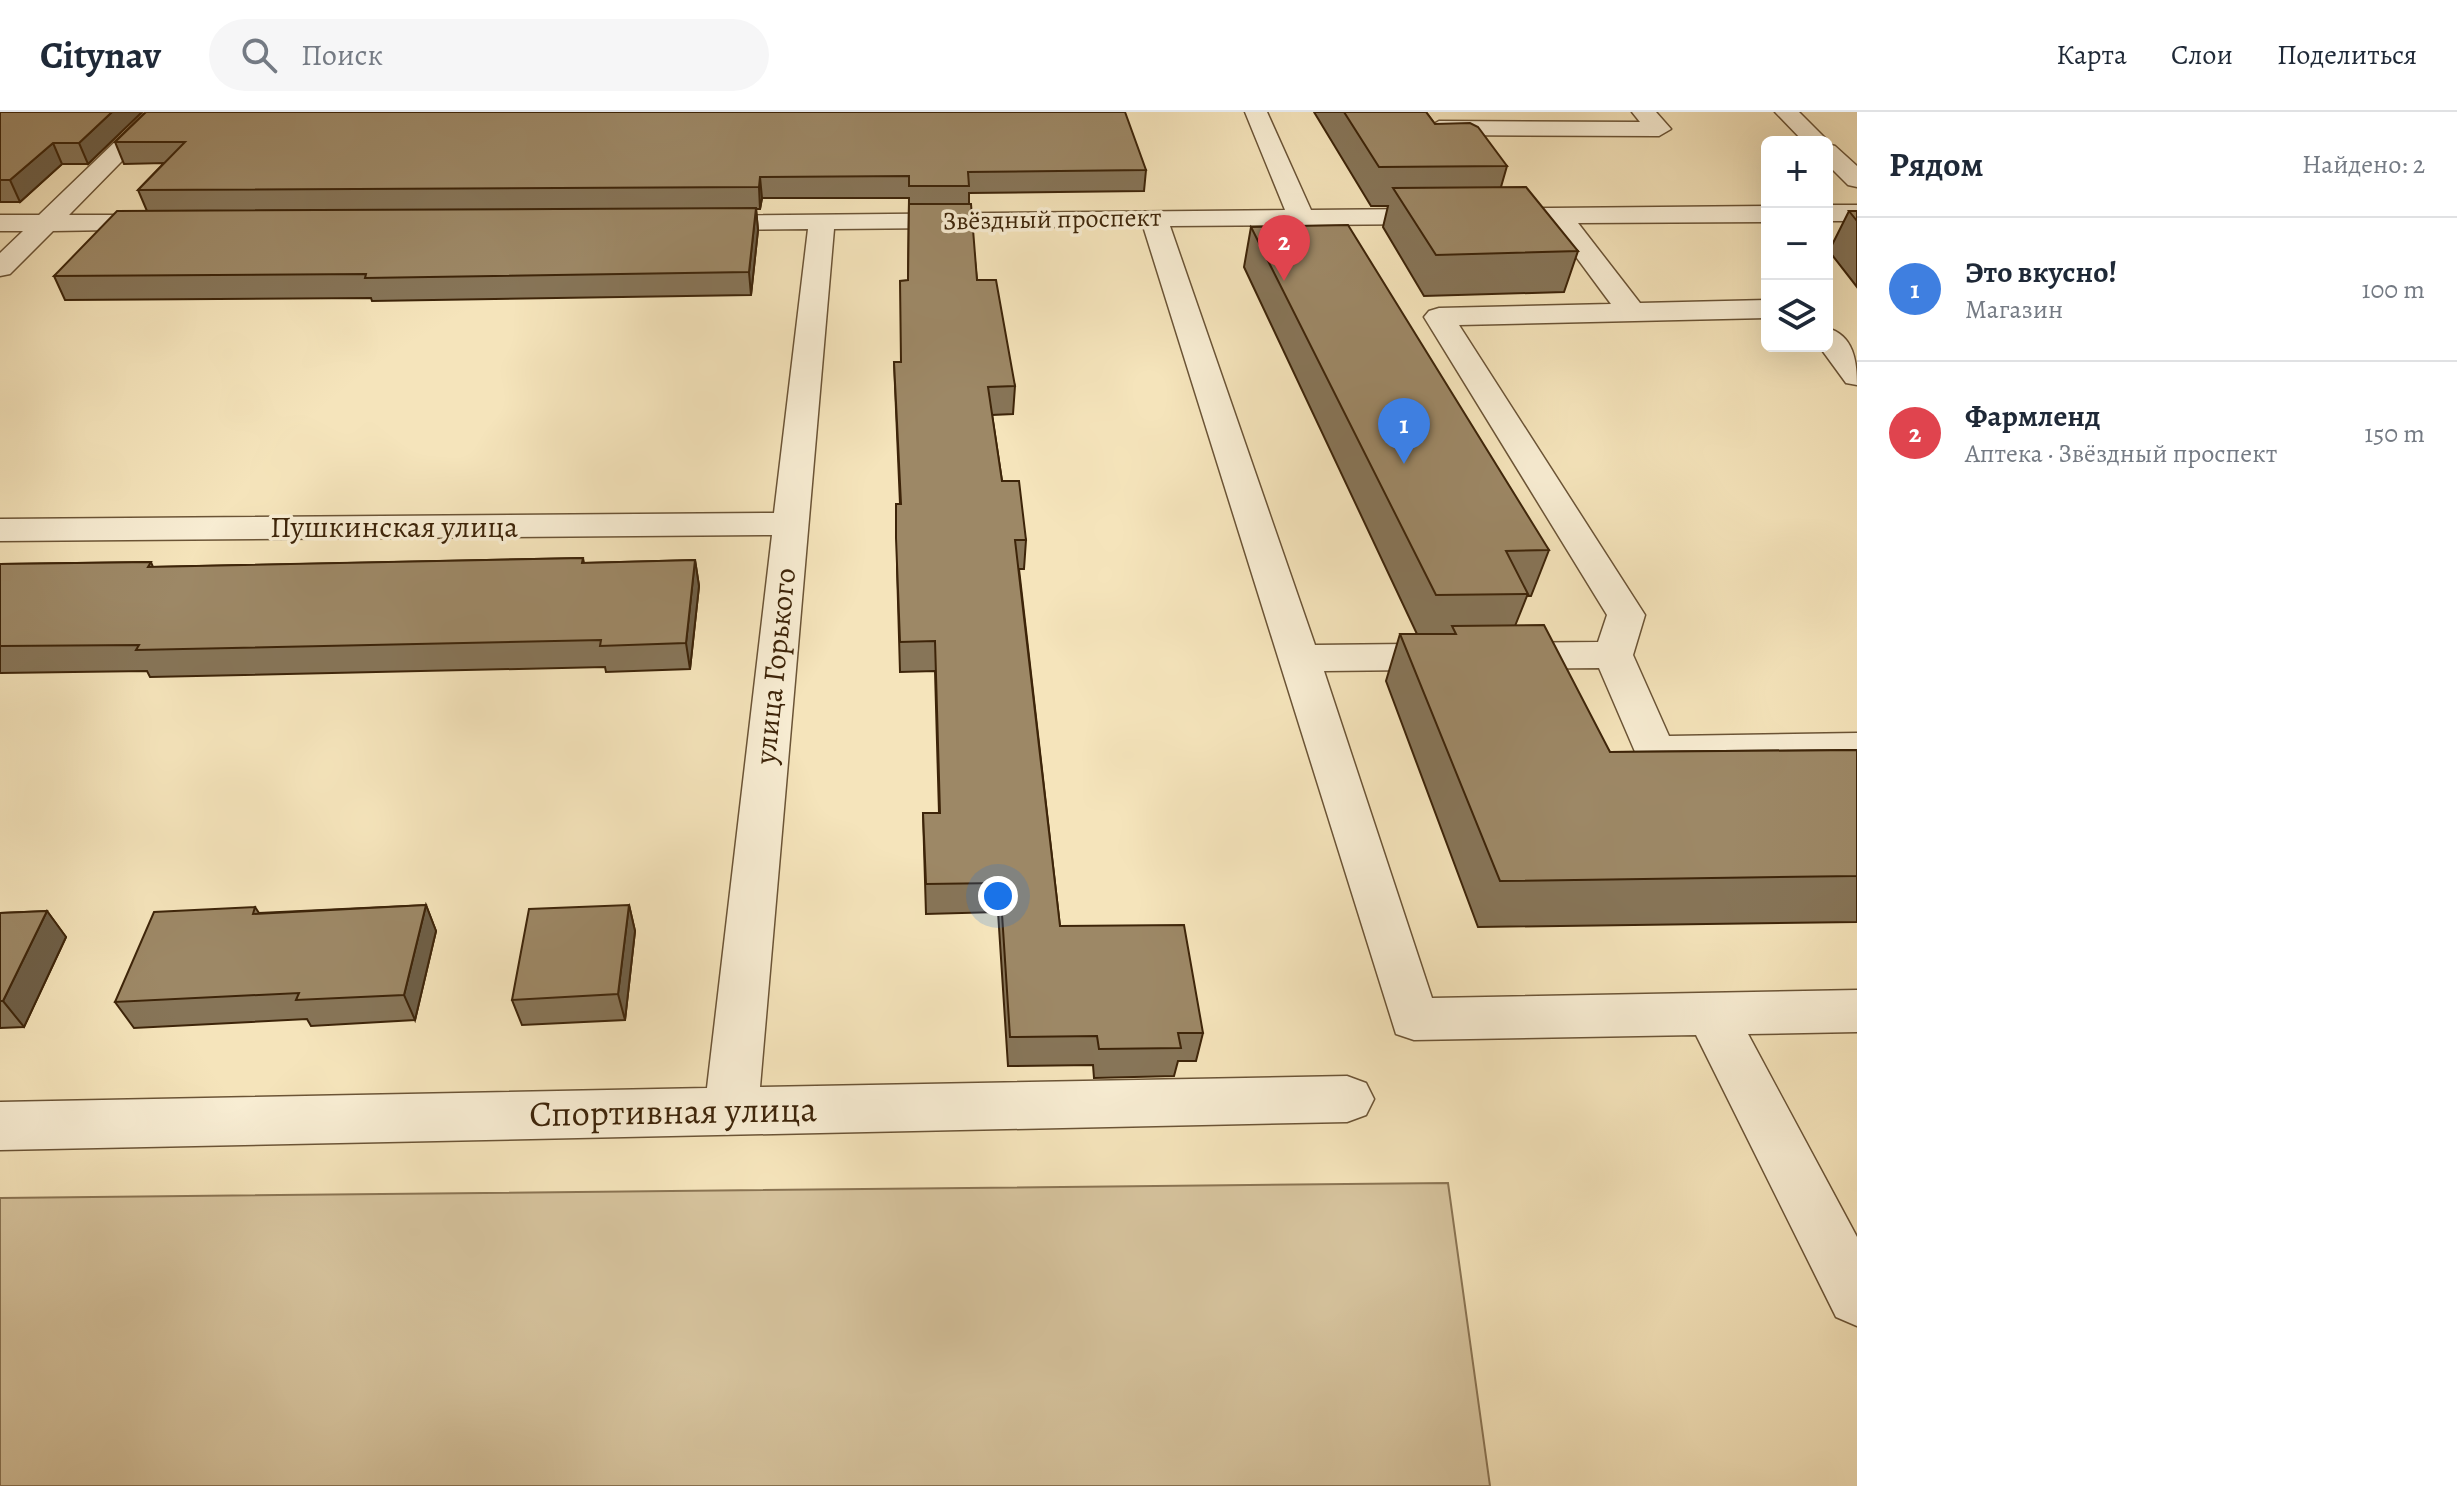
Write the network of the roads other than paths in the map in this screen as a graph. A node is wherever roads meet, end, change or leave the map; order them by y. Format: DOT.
graph roads {
  1 [pos="159,112"];
  2 [pos="1256,112"];
  3 [pos="1643,112"];
  4 [pos="1786,112"];
  5 [pos="1433,120"];
  6 [pos="1811,136"];
  7 [pos="1469,153"];
  8 [pos="1833,157"];
  9 [pos="1857,180"];
  10 [pos="1502,190"];
  11 [pos="1833,213"];
  12 [pos="1857,213"];
  13 [pos="1761,214"];
  14 [pos="1520,216"];
  15 [pos="1559,216"];
  16 [pos="1301,217"];
  17 [pos="1154,219"];
  18 [pos="822,221"];
  19 [pos="679,222"];
  20 [pos="0,223"];
  21 [pos="47,223"];
  22 [pos="189,223"];
  23 [pos="0,268"];
  24 [pos="1761,309"];
  25 [pos="1632,312"];
  26 [pos="1833,345"];
  27 [pos="1857,376"];
  28 [pos="789,524"];
  29 [pos="0,530"];
  30 [pos="1613,655"];
  31 [pos="1300,658"];
  32 [pos="1857,748"];
  33 [pos="1857,1011"];
  34 [pos="1711,1014"];
  35 [pos="1347,1099"];
  36 [pos="731,1110"];
  37 [pos="0,1126"];
  38 [pos="1857,1297"];
  1 -- 21 [label="street"];
  2 -- 16 [label="street"];
  3 -- 5 [label="street"];
  4 -- 6 [label="street"];
  5 -- 7 [label="street"];
  8 -- 9 [label="street"];
  10 -- 14 [label="street"];
  11 -- 12 [label="street"];
  13 -- 15 [label="street, Звёздный проспект"];
  14 -- 15 [label="street, Звёздный проспект"];
  14 -- 16 [label="street, Звёздный проспект"];
  15 -- 25 [label="street"];
  16 -- 17 [label="street, Звёздный проспект"];
  17 -- 18 [label="street, Звёздный проспект"];
  17 -- 31 [label="street"];
  18 -- 19 [label="street, Звёздный проспект"];
  18 -- 28 [label="street, улица Горького"];
  20 -- 21 [label="street"];
  21 -- 22 [label="street"];
  21 -- 23 [label="street"];
  24 -- 25 [label="street"];
  25 -- 30 [label="street"];
  26 -- 27 [label="street"];
  28 -- 29 [label="street, Пушкинская улица"];
  28 -- 36 [label="street, улица Горького"];
  30 -- 31 [label="street"];
  30 -- 32 [label="street"];
  31 -- 34 [label="street"];
  33 -- 34 [label="street"];
  34 -- 38 [label="street"];
  35 -- 36 [label="street, Спортивная улица"];
  36 -- 37 [label="street, Спортивная улица"];
}
